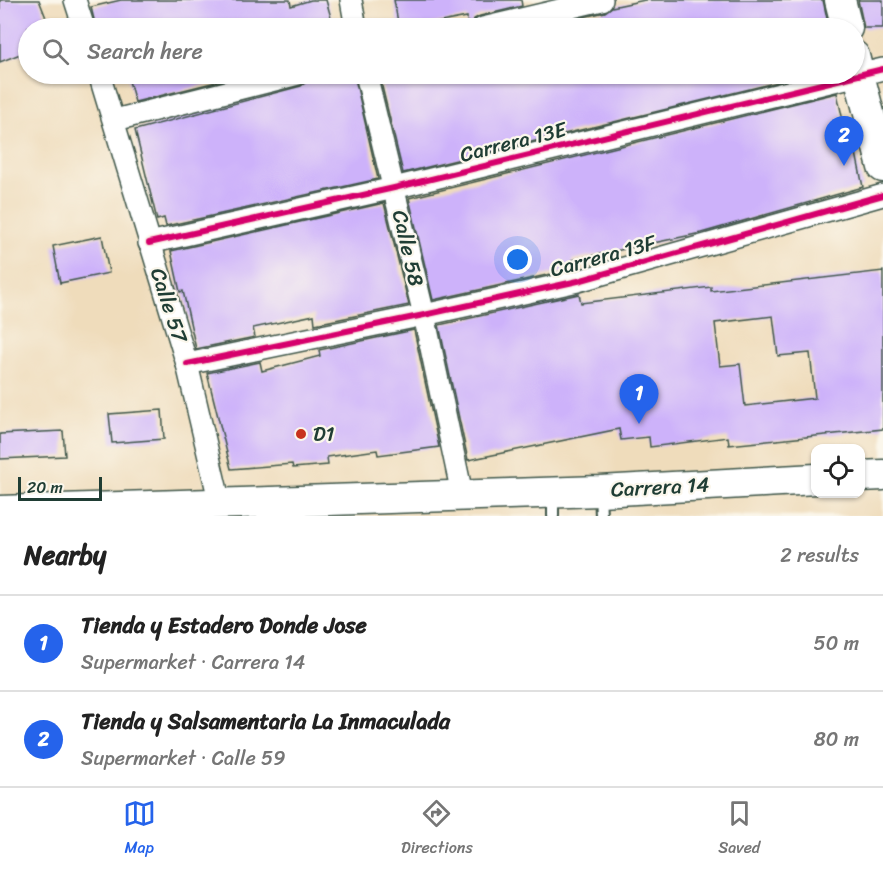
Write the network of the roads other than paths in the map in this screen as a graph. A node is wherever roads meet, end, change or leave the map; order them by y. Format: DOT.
graph roads {
  1 [pos="75,0"];
  2 [pos="351,0"];
  3 [pos="602,0"];
  4 [pos="840,0"];
  5 [pos="81,18"];
  6 [pos="354,18"];
  7 [pos="526,18"];
  8 [pos="845,18"];
  9 [pos="866,66"];
  10 [pos="102,84"];
  11 [pos="258,84"];
  12 [pos="368,84"];
  13 [pos="796,84"];
  14 [pos="115,120"];
  15 [pos="883,166"];
  16 [pos="394,188"];
  17 [pos="883,195"];
  18 [pos="149,243"];
  19 [pos="424,315"];
  20 [pos="188,364"];
  21 [pos="883,475"];
  22 [pos="865,476"];
  23 [pos="811,480"];
  24 [pos="462,494"];
  25 [pos="601,503"];
  26 [pos="553,504"];
  27 [pos="215,510"];
  28 [pos="0,511"];
  1 -- 5 [label="street"];
  2 -- 6 [label="street"];
  3 -- 7 [label="street"];
  4 -- 8 [label="main road"];
  9 -- 15 [label="main road"];
  10 -- 14 [label="street, Calle 57"];
  11 -- 14 [label="street"];
  12 -- 16 [label="street, Calle 58"];
  13 -- 16 [label="street, Carrera 13E"];
  14 -- 18 [label="street, Calle 57"];
  16 -- 18 [label="street, Carrera 13E"];
  16 -- 19 [label="street, Calle 58"];
  17 -- 19 [label="street, Carrera 13F"];
  18 -- 20 [label="street, Calle 57"];
  19 -- 20 [label="street, Carrera 13F"];
  19 -- 24 [label="street, Calle 58"];
  20 -- 27 [label="street, Calle 57"];
  21 -- 22 [label="main road"];
  23 -- 25 [label="main road, Carrera 14"];
  24 -- 26 [label="main road, Carrera 14"];
  24 -- 27 [label="main road, Carrera 14"];
  25 -- 26 [label="main road, Carrera 14"];
  27 -- 28 [label="main road, Carrera 14"];
}
